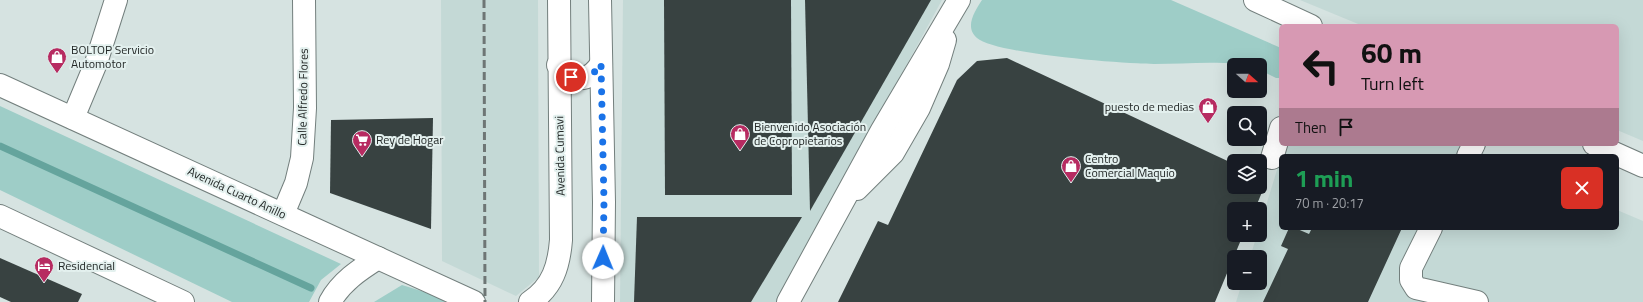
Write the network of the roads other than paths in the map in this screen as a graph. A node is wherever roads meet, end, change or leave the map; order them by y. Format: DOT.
graph roads {
  1 [pos="116,0"];
  2 [pos="304,0"];
  3 [pos="559,0"];
  4 [pos="600,0"];
  5 [pos="1255,0"];
  6 [pos="955,6"];
  7 [pos="1307,24"];
  8 [pos="601,64"];
  9 [pos="558,65"];
  10 [pos="0,85"];
  11 [pos="73,118"];
  12 [pos="1279,135"];
  13 [pos="1598,146"];
  14 [pos="1616,154"];
  15 [pos="1619,155"];
  16 [pos="1272,158"];
  17 [pos="1643,166"];
  18 [pos="283,214"];
  19 [pos="0,216"];
  20 [pos="1430,230"];
  21 [pos="378,258"];
  22 [pos="159,297"];
  23 [pos="183,302"];
  24 [pos="330,302"];
  25 [pos="474,302"];
  26 [pos="530,302"];
  27 [pos="603,302"];
  28 [pos="788,302"];
  29 [pos="1478,302"];
  1 -- 11 [label="main road"];
  2 -- 18 [label="main road, Calle Alfredo Flores"];
  3 -- 9 [label="main road, Avenida Cumavi"];
  4 -- 8 [label="main road"];
  5 -- 7 [label="main road"];
  6 -- 28 [label="main road"];
  8 -- 9 [label="main road"];
  8 -- 27 [label="main road"];
  9 -- 26 [label="main road, Avenida Cumavi"];
  10 -- 11 [label="main road, Avenida Cuarto Anillo"];
  11 -- 18 [label="main road, Avenida Cuarto Anillo"];
  12 -- 16 [label="main road"];
  13 -- 14 [label="main road"];
  15 -- 17 [label="main road"];
  18 -- 21 [label="main road, Avenida Cuarto Anillo"];
  19 -- 22 [label="main road"];
  20 -- 29 [label="main road"];
  21 -- 24 [label="main road"];
  21 -- 25 [label="main road, Avenida Cuarto Anillo"];
  22 -- 23 [label="main road"];
}
